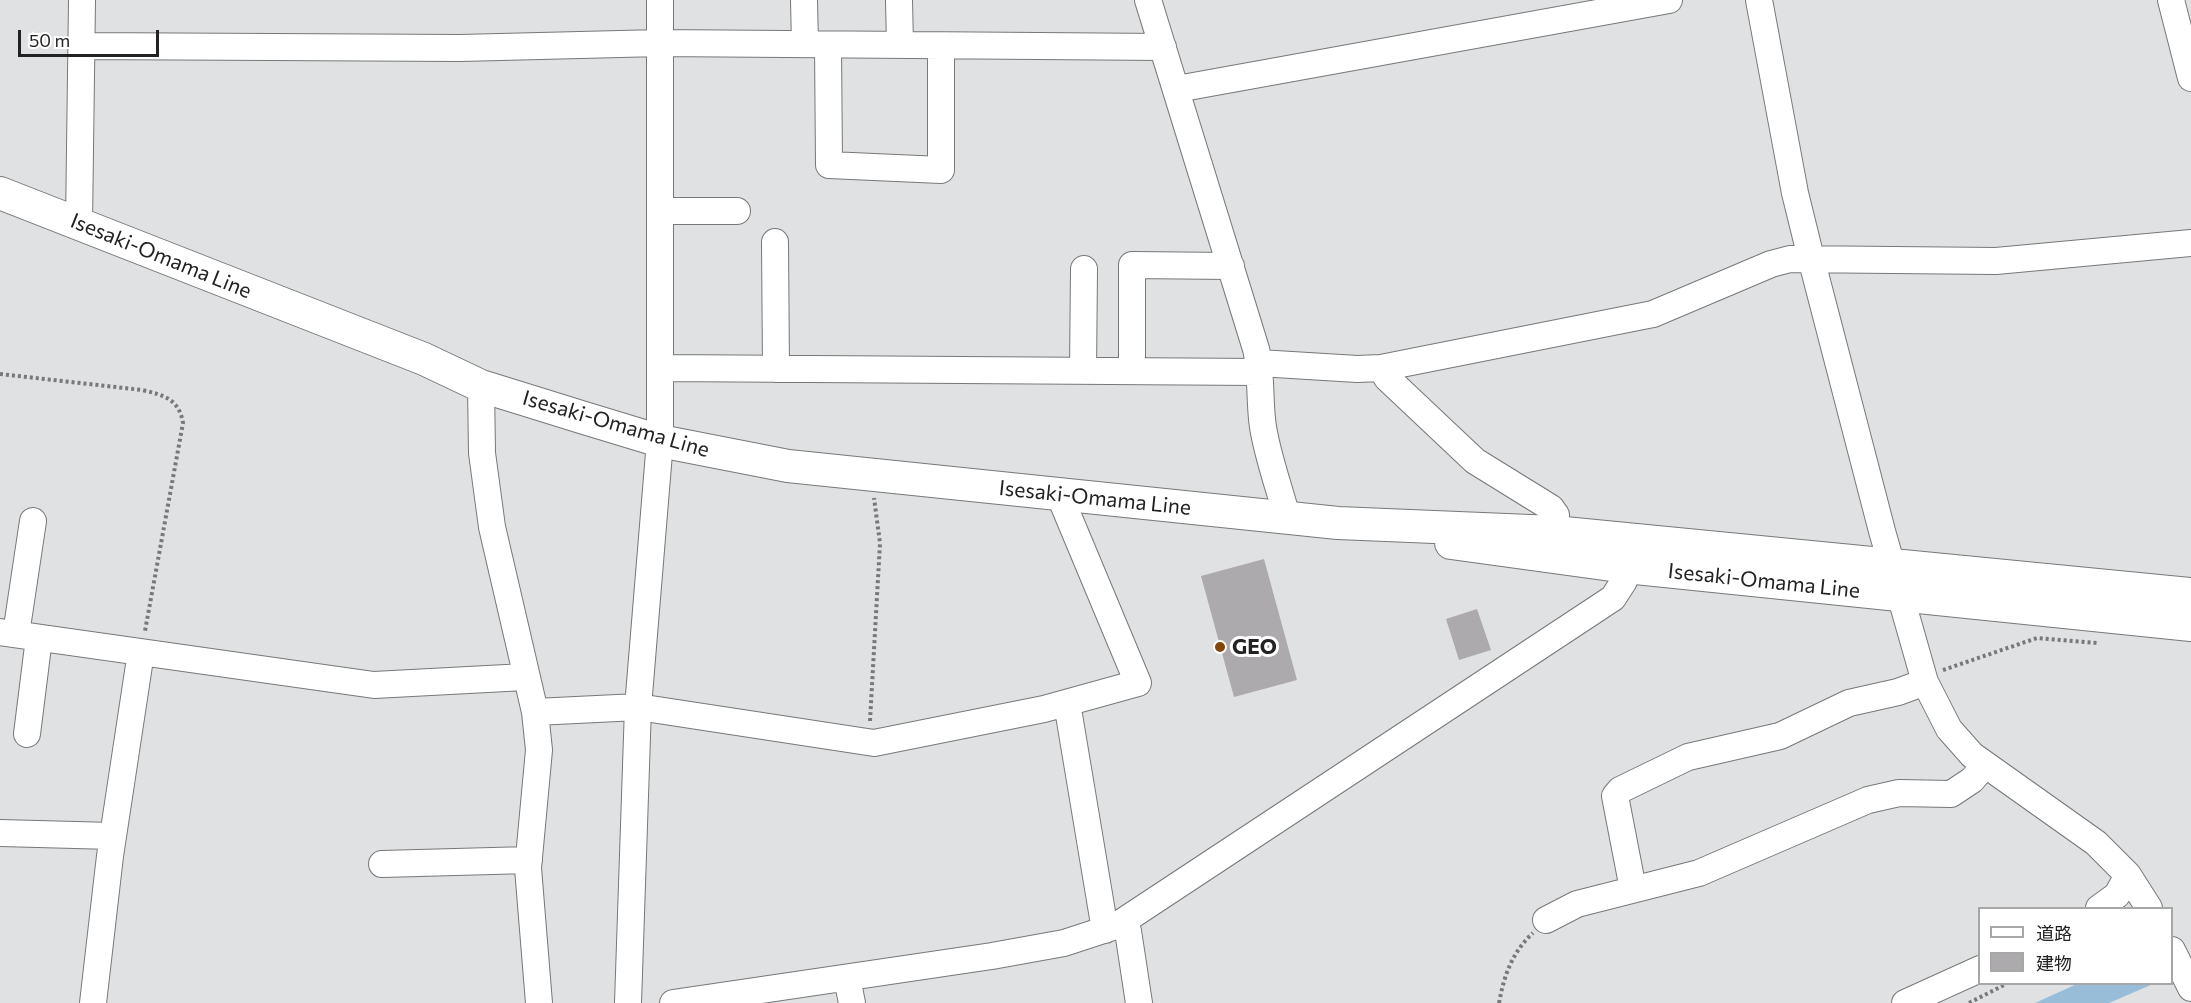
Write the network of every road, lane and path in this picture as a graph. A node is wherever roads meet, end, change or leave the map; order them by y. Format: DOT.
graph roads {
  1 [pos="82,0"];
  2 [pos="660,0"];
  3 [pos="804,0"];
  4 [pos="899,0"];
  5 [pos="1148,0"];
  6 [pos="1669,0"];
  7 [pos="1759,0"];
  8 [pos="2171,0"];
  9 [pos="660,43"];
  10 [pos="816,44"];
  11 [pos="900,45"];
  12 [pos="82,46"];
  13 [pos="941,46"];
  14 [pos="1163,47"];
  15 [pos="2191,78"];
  16 [pos="1177,89"];
  17 [pos="0,193"];
  18 [pos="661,211"];
  19 [pos="737,211"];
  20 [pos="79,224"];
  21 [pos="775,243"];
  22 [pos="2191,243"];
  23 [pos="1811,258"];
  24 [pos="1231,266"];
  25 [pos="1084,269"];
  26 [pos="662,368"];
  27 [pos="1259,368"];
  28 [pos="1381,368"];
  29 [pos="776,369"];
  30 [pos="1083,371"];
  31 [pos="1132,371"];
  32 [pos="0,374"];
  33 [pos="481,386"];
  34 [pos="660,441"];
  35 [pos="872,475"];
  36 [pos="1059,494"];
  37 [pos="1287,517"];
  38 [pos="33,521"];
  39 [pos="1338,523"];
  40 [pos="1554,532"];
  41 [pos="1891,563"];
  42 [pos="1626,567"];
  43 [pos="2191,594"];
  44 [pos="1900,596"];
  45 [pos="2191,625"];
  46 [pos="18,635"];
  47 [pos="2100,643"];
  48 [pos="141,652"];
  49 [pos="525,677"];
  50 [pos="1925,682"];
  51 [pos="1067,703"];
  52 [pos="638,707"];
  53 [pos="535,712"];
  54 [pos="27,734"];
  55 [pos="869,742"];
  56 [pos="1984,766"];
  57 [pos="0,833"];
  58 [pos="113,836"];
  59 [pos="529,860"];
  60 [pos="382,864"];
  61 [pos="2128,875"];
  62 [pos="1633,890"];
  63 [pos="2101,907"];
  64 [pos="2148,907"];
  65 [pos="1546,920"];
  66 [pos="1114,926"];
  67 [pos="2173,952"];
  68 [pos="1978,970"];
  69 [pos="847,978"];
  70 [pos="2004,985"];
  71 [pos="2191,987"];
  72 [pos="93,1003"];
  73 [pos="539,1003"];
  74 [pos="628,1003"];
  75 [pos="673,1003"];
  76 [pos="852,1003"];
  77 [pos="1139,1003"];
  78 [pos="1499,1003"];
  79 [pos="1905,1003"];
  80 [pos="1969,1003"];
  1 -- 12 [label="street"];
  2 -- 9 [label="street"];
  3 -- 10 [label="street"];
  4 -- 11 [label="street"];
  5 -- 14 [label="street"];
  6 -- 16 [label="street"];
  7 -- 23 [label="street"];
  8 -- 15 [label="street"];
  9 -- 10 [label="street"];
  9 -- 12 [label="street"];
  9 -- 18 [label="street"];
  10 -- 11 [label="street"];
  10 -- 13 [label="street"];
  11 -- 13 [label="street"];
  12 -- 20 [label="street"];
  13 -- 14 [label="street"];
  14 -- 16 [label="street"];
  16 -- 24 [label="street"];
  17 -- 20 [label="main road, Isesaki-Omama Line"];
  18 -- 19 [label="street"];
  18 -- 26 [label="street"];
  20 -- 33 [label="main road, Isesaki-Omama Line"];
  21 -- 29 [label="street"];
  22 -- 23 [label="street"];
  23 -- 28 [label="street"];
  23 -- 41 [label="street"];
  24 -- 27 [label="street"];
  24 -- 31 [label="street"];
  25 -- 30 [label="street"];
  26 -- 29 [label="street"];
  26 -- 34 [label="street"];
  27 -- 28 [label="street"];
  27 -- 31 [label="street"];
  27 -- 37 [label="street"];
  28 -- 40 [label="street"];
  29 -- 30 [label="street"];
  30 -- 31 [label="street"];
  32 -- 48 [label="path"];
  33 -- 34 [label="main road, Isesaki-Omama Line"];
  33 -- 49 [label="street"];
  34 -- 35 [label="main road, Isesaki-Omama Line"];
  34 -- 52 [label="street"];
  35 -- 36 [label="main road, Isesaki-Omama Line"];
  35 -- 55 [label="path"];
  36 -- 37 [label="main road, Isesaki-Omama Line"];
  36 -- 51 [label="street"];
  37 -- 39 [label="main road, Isesaki-Omama Line"];
  38 -- 46 [label="street"];
  39 -- 40 [label="main road, Isesaki-Omama Line"];
  39 -- 42 [label="main road, Isesaki-Omama Line"];
  40 -- 41 [label="main road, Isesaki-Omama Line"];
  41 -- 43 [label="main road, Isesaki-Omama Line"];
  41 -- 44 [label="street"];
  42 -- 44 [label="main road, Isesaki-Omama Line"];
  42 -- 66 [label="street"];
  44 -- 45 [label="main road, Isesaki-Omama Line"];
  44 -- 50 [label="street"];
  46 -- 48 [label="street"];
  46 -- 54 [label="street"];
  47 -- 50 [label="path"];
  48 -- 49 [label="street"];
  48 -- 58 [label="street"];
  49 -- 53 [label="street"];
  50 -- 56 [label="street"];
  50 -- 62 [label="street"];
  51 -- 55 [label="street"];
  51 -- 66 [label="street"];
  52 -- 53 [label="street"];
  52 -- 55 [label="street"];
  52 -- 74 [label="street"];
  53 -- 59 [label="street"];
  56 -- 61 [label="street"];
  56 -- 62 [label="street"];
  57 -- 58 [label="street"];
  58 -- 72 [label="street"];
  59 -- 60 [label="street"];
  59 -- 73 [label="street"];
  61 -- 63 [label="street"];
  61 -- 64 [label="street"];
  62 -- 65 [label="street"];
  65 -- 78 [label="path"];
  66 -- 69 [label="street"];
  66 -- 77 [label="street"];
  67 -- 71 [label="street"];
  68 -- 79 [label="street"];
  69 -- 75 [label="street"];
  69 -- 76 [label="street"];
  70 -- 80 [label="path"];
}
